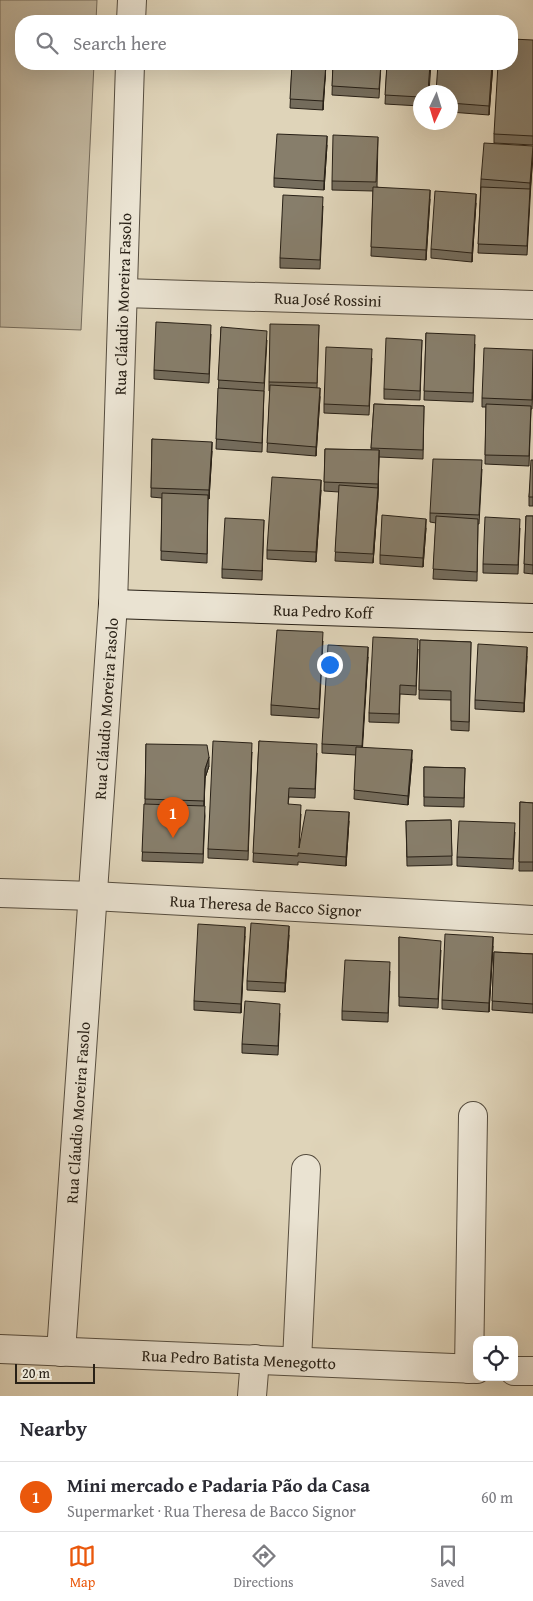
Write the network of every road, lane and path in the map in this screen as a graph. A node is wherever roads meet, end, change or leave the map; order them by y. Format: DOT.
graph roads {
  1 [pos="132,0"];
  2 [pos="131,15"];
  3 [pos="130,70"];
  4 [pos="123,293"];
  5 [pos="533,305"];
  6 [pos="113,604"];
  7 [pos="533,618"];
  8 [pos="0,893"];
  9 [pos="93,896"];
  10 [pos="533,920"];
  11 [pos="473,1116"];
  12 [pos="306,1169"];
  13 [pos="473,1336"];
  14 [pos="0,1349"];
  15 [pos="61,1352"];
  16 [pos="255,1360"];
  17 [pos="297,1362"];
  18 [pos="473,1369"];
  19 [pos="518,1370"];
  20 [pos="533,1371"];
  21 [pos="252,1396"];
  1 -- 2 [label="street"];
  3 -- 4 [label="street, Rua Cláudio Moreira Fasolo"];
  4 -- 5 [label="street, Rua José Rossini"];
  4 -- 6 [label="street, Rua Cláudio Moreira Fasolo"];
  6 -- 7 [label="street, Rua Pedro Koff"];
  6 -- 9 [label="street, Rua Cláudio Moreira Fasolo"];
  8 -- 9 [label="street, Rua Theresa de Bacco Signor"];
  9 -- 10 [label="street, Rua Theresa de Bacco Signor"];
  9 -- 15 [label="street, Rua Cláudio Moreira Fasolo"];
  11 -- 13 [label="street"];
  12 -- 17 [label="street"];
  14 -- 15 [label="street, Rua Pedro Batista Menegotto"];
  15 -- 16 [label="street, Rua Pedro Batista Menegotto"];
  16 -- 17 [label="street, Rua Pedro Batista Menegotto"];
  16 -- 21 [label="street"];
  17 -- 18 [label="street, Rua Pedro Batista Menegotto"];
  19 -- 20 [label="street"];
}
